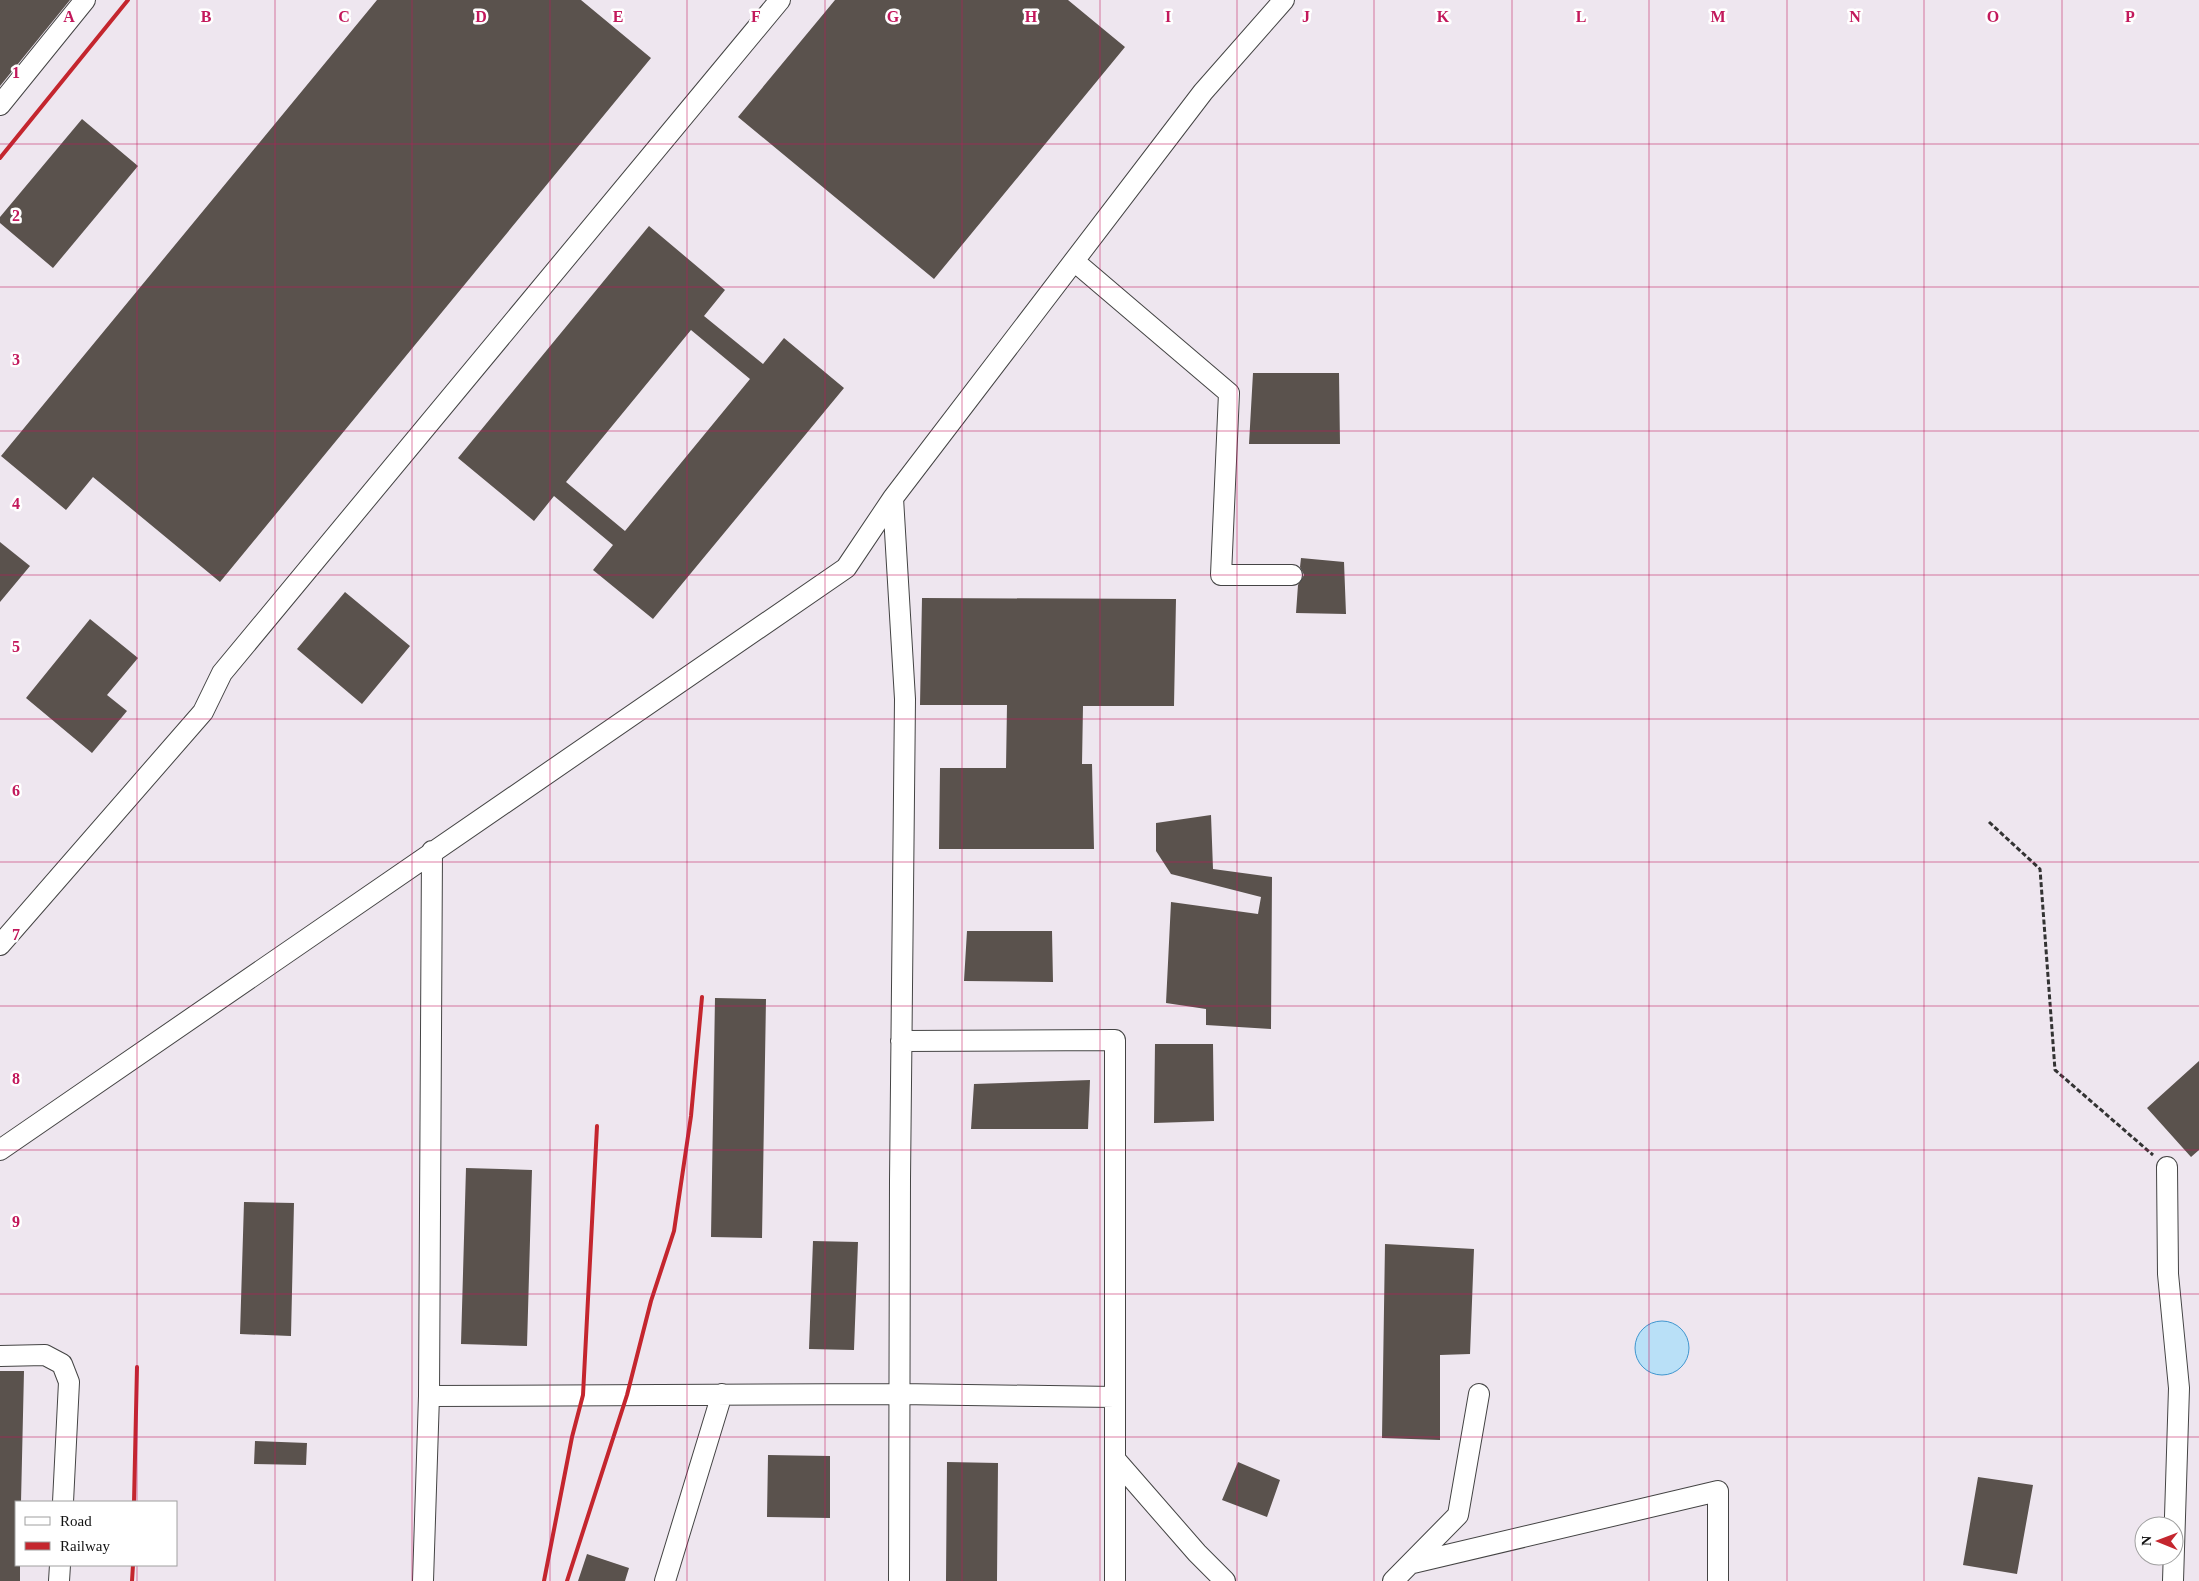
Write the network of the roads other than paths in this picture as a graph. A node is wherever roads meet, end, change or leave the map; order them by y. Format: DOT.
graph roads {
  1 [pos="85,0"];
  2 [pos="780,0"];
  3 [pos="1284,0"];
  4 [pos="0,105"];
  5 [pos="1074,261"];
  6 [pos="893,498"];
  7 [pos="1292,575"];
  8 [pos="432,851"];
  9 [pos="0,945"];
  10 [pos="901,1041"];
  11 [pos="0,1150"];
  12 [pos="2167,1167"];
  13 [pos="0,1356"];
  14 [pos="722,1394"];
  15 [pos="899,1394"];
  16 [pos="1479,1394"];
  17 [pos="429,1396"];
  18 [pos="1115,1397"];
  19 [pos="1115,1459"];
  20 [pos="63,1501"];
  21 [pos="1413,1563"];
  22 [pos="60,1566"];
  23 [pos="59,1581"];
  24 [pos="423,1581"];
  25 [pos="665,1581"];
  26 [pos="898,1581"];
  27 [pos="1115,1581"];
  28 [pos="1225,1581"];
  29 [pos="1393,1581"];
  30 [pos="1718,1581"];
  31 [pos="2173,1581"];
  1 -- 4 [label="street"];
  2 -- 9 [label="street"];
  3 -- 5 [label="street"];
  5 -- 6 [label="street"];
  5 -- 7 [label="street"];
  6 -- 8 [label="street"];
  6 -- 10 [label="street"];
  8 -- 11 [label="street"];
  8 -- 17 [label="street"];
  10 -- 15 [label="street"];
  10 -- 18 [label="street"];
  12 -- 31 [label="street"];
  13 -- 20 [label="street"];
  14 -- 15 [label="street"];
  14 -- 17 [label="street"];
  14 -- 25 [label="street"];
  15 -- 18 [label="street"];
  15 -- 26 [label="street"];
  16 -- 21 [label="street"];
  17 -- 24 [label="street"];
  18 -- 19 [label="street"];
  19 -- 27 [label="street"];
  19 -- 28 [label="street"];
  21 -- 29 [label="street"];
  21 -- 30 [label="street"];
  22 -- 23 [label="street"];
}
